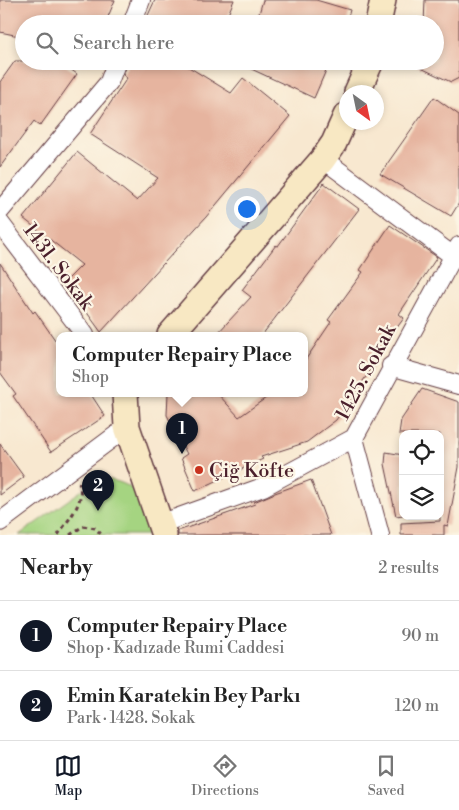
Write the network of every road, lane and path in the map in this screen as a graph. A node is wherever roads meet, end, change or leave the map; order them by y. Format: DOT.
graph roads {
  1 [pos="141,0"];
  2 [pos="383,0"];
  3 [pos="135,15"];
  4 [pos="380,15"];
  5 [pos="114,70"];
  6 [pos="367,70"];
  7 [pos="360,85"];
  8 [pos="340,130"];
  9 [pos="323,159"];
  10 [pos="0,211"];
  11 [pos="0,223"];
  12 [pos="456,251"];
  13 [pos="83,332"];
  14 [pos="173,332"];
  15 [pos="391,366"];
  16 [pos="459,385"];
  17 [pos="125,397"];
  18 [pos="127,427"];
  19 [pos="354,438"];
  20 [pos="74,466"];
  21 [pos="0,522"];
  22 [pos="162,529"];
  23 [pos="58,535"];
  24 [pos="70,535"];
  25 [pos="102,535"];
  26 [pos="380,535"];
  1 -- 3 [label="street"];
  2 -- 4 [label="street"];
  5 -- 10 [label="street"];
  6 -- 7 [label="street"];
  8 -- 9 [label="street"];
  9 -- 12 [label="street"];
  9 -- 14 [label="street"];
  11 -- 13 [label="street, 1431. Sokak"];
  12 -- 15 [label="street, 1425. Sokak"];
  15 -- 16 [label="street"];
  15 -- 19 [label="street, 1425. Sokak"];
  17 -- 18 [label="street"];
  18 -- 20 [label="street"];
  18 -- 22 [label="street"];
  19 -- 22 [label="street, 1425. Sokak"];
  19 -- 26 [label="street"];
  20 -- 21 [label="street"];
  20 -- 23 [label="path"];
  24 -- 25 [label="path"];
}
